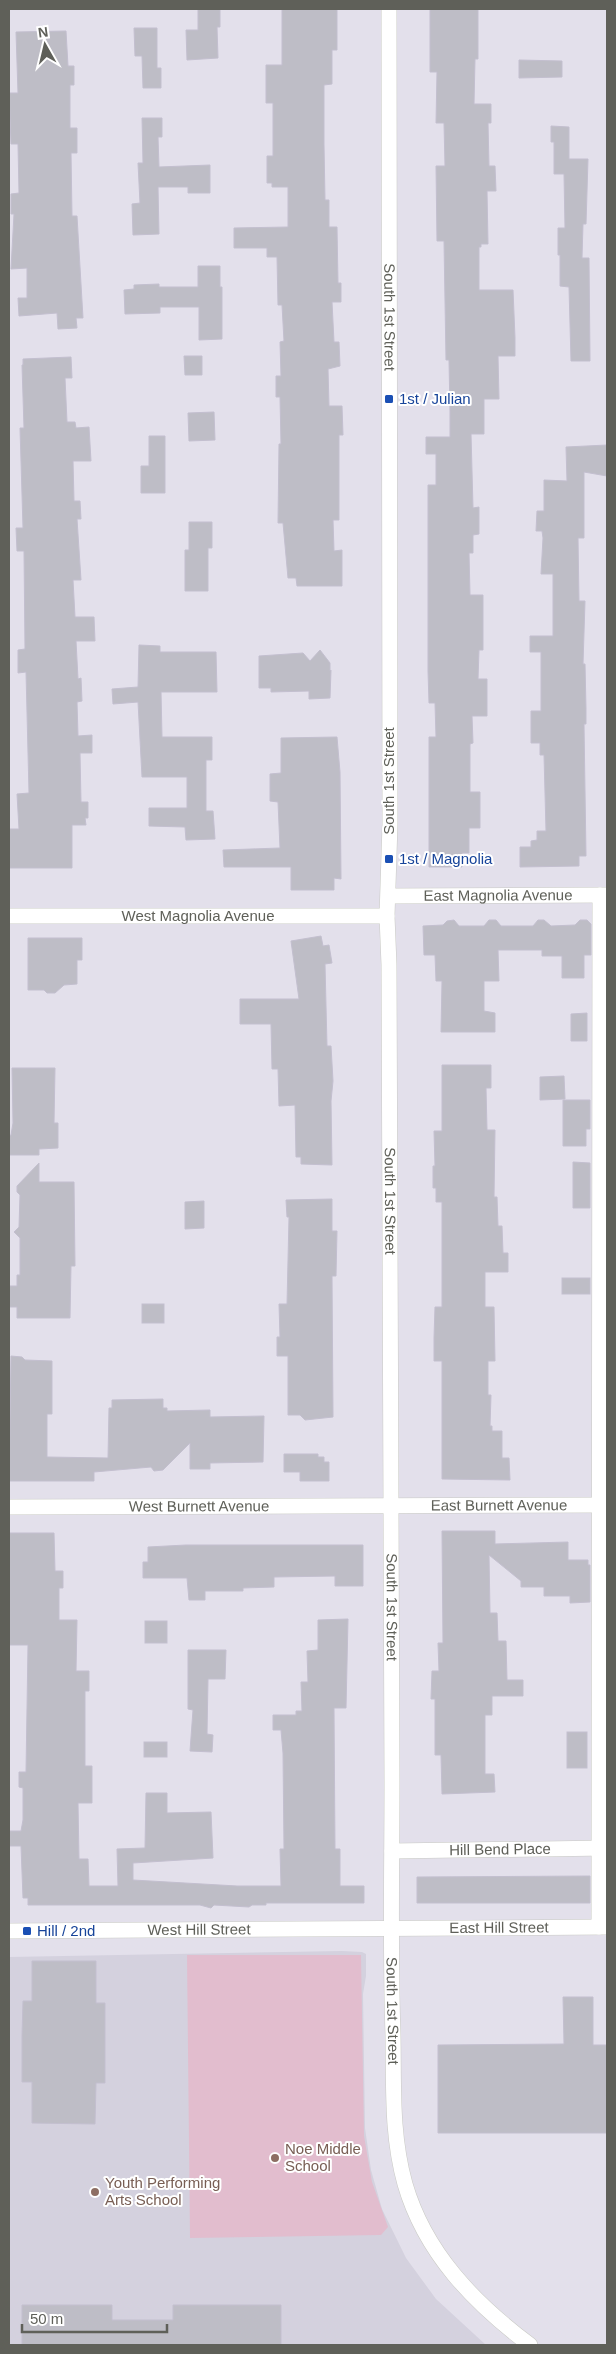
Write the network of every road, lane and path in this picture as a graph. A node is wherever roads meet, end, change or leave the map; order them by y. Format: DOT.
graph roads {
  1 [pos="389,9"];
  2 [pos="603,895"];
  3 [pos="389,896"];
  4 [pos="9,916"];
  5 [pos="387,916"];
  6 [pos="390,1505"];
  7 [pos="603,1505"];
  8 [pos="9,1508"];
  9 [pos="604,1848"];
  10 [pos="392,1851"];
  11 [pos="603,1927"];
  12 [pos="390,1928"];
  13 [pos="9,1931"];
  14 [pos="530,2345"];
  1 -- 3 [label="street, South 1st Street"];
  2 -- 3 [label="street, East Magnolia Avenue"];
  2 -- 7 [label="street"];
  3 -- 5 [label="street, South 1st Street"];
  4 -- 5 [label="street, West Magnolia Avenue"];
  5 -- 6 [label="street, South 1st Street"];
  6 -- 7 [label="street, East Burnett Avenue"];
  6 -- 8 [label="street, West Burnett Avenue"];
  6 -- 10 [label="street, South 1st Street"];
  7 -- 9 [label="street"];
  9 -- 10 [label="street, Hill Bend Place"];
  9 -- 11 [label="street"];
  10 -- 12 [label="street, South 1st Street"];
  11 -- 12 [label="street, East Hill Street"];
  12 -- 13 [label="street, West Hill Street"];
  12 -- 14 [label="street, South 1st Street"];
}
